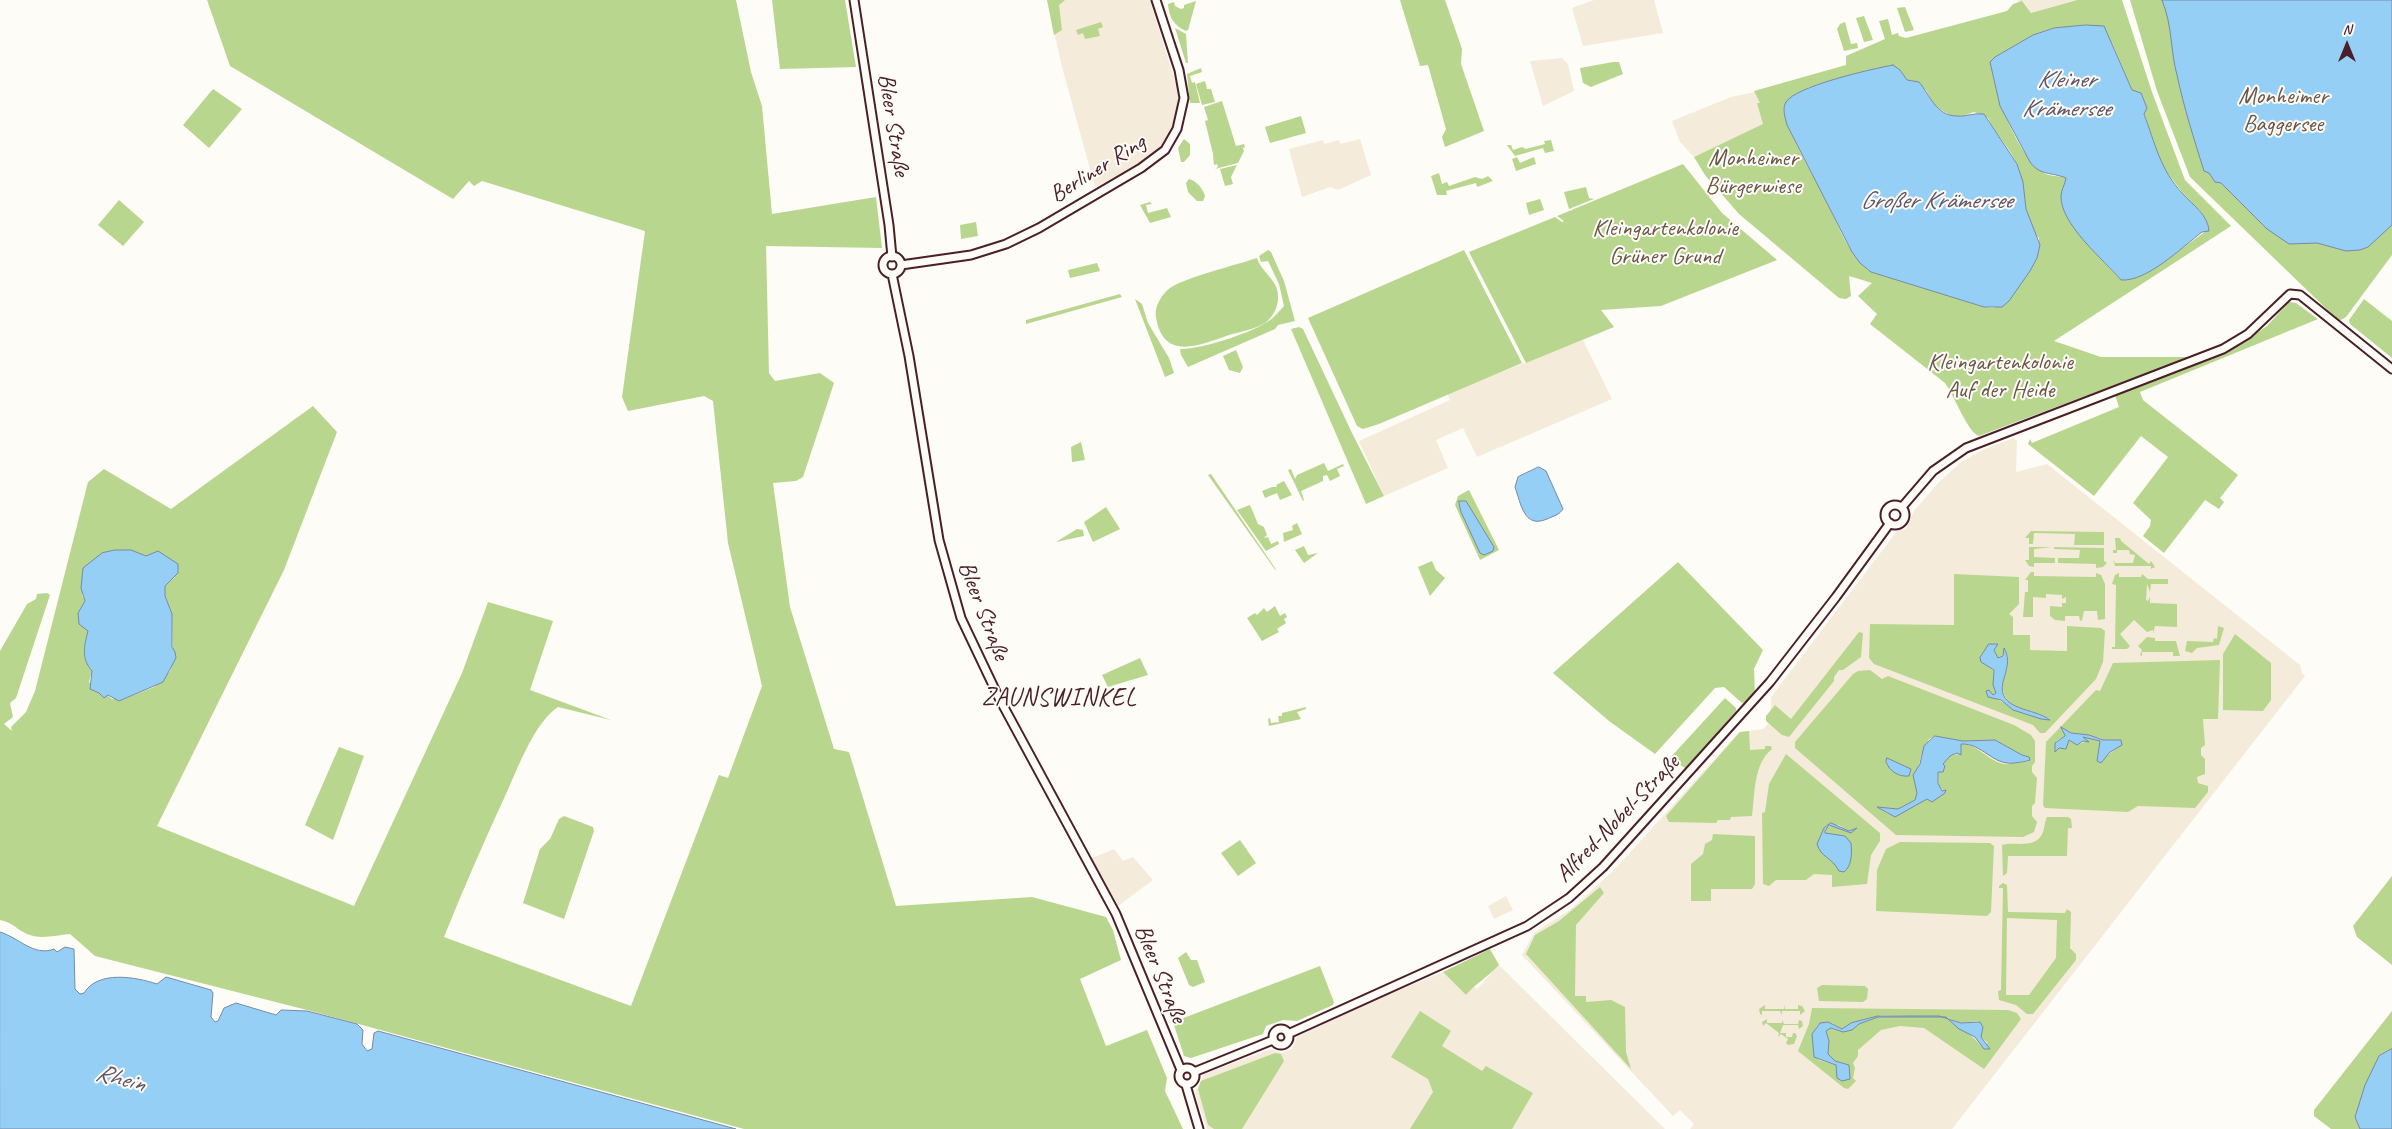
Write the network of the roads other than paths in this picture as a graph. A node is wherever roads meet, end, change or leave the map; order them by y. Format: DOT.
graph roads {
  1 [pos="854,0"];
  2 [pos="1156,0"];
  3 [pos="892,257"];
  4 [pos="901,265"];
  5 [pos="892,274"];
  6 [pos="2392,369"];
  7 [pos="1902,507"];
  8 [pos="1890,523"];
  9 [pos="1288,1034"];
  10 [pos="1273,1040"];
  11 [pos="1181,1070"];
  12 [pos="1194,1072"];
  13 [pos="1186,1085"];
  14 [pos="1199,1129"];
  1 -- 3 [label="street, Bleer Straße"];
  2 -- 4 [label="street, Berliner Ring"];
  3 -- 4 [label="street"];
  3 -- 5 [label="street"];
  4 -- 5 [label="street"];
  5 -- 11 [label="street, Bleer Straße"];
  6 -- 7 [label="street, Alfred-Nobel-Straße"];
  7 -- 8 [label="street, Alfred-Nobel-Straße"];
  7 -- 8 [label="street, Alfred-Nobel-Straße"];
  8 -- 9 [label="street, Alfred-Nobel-Straße"];
  9 -- 10 [label="street"];
  9 -- 10 [label="street"];
  10 -- 12 [label="street"];
  11 -- 12 [label="street"];
  11 -- 13 [label="street"];
  12 -- 13 [label="street"];
  13 -- 14 [label="street"];
}
